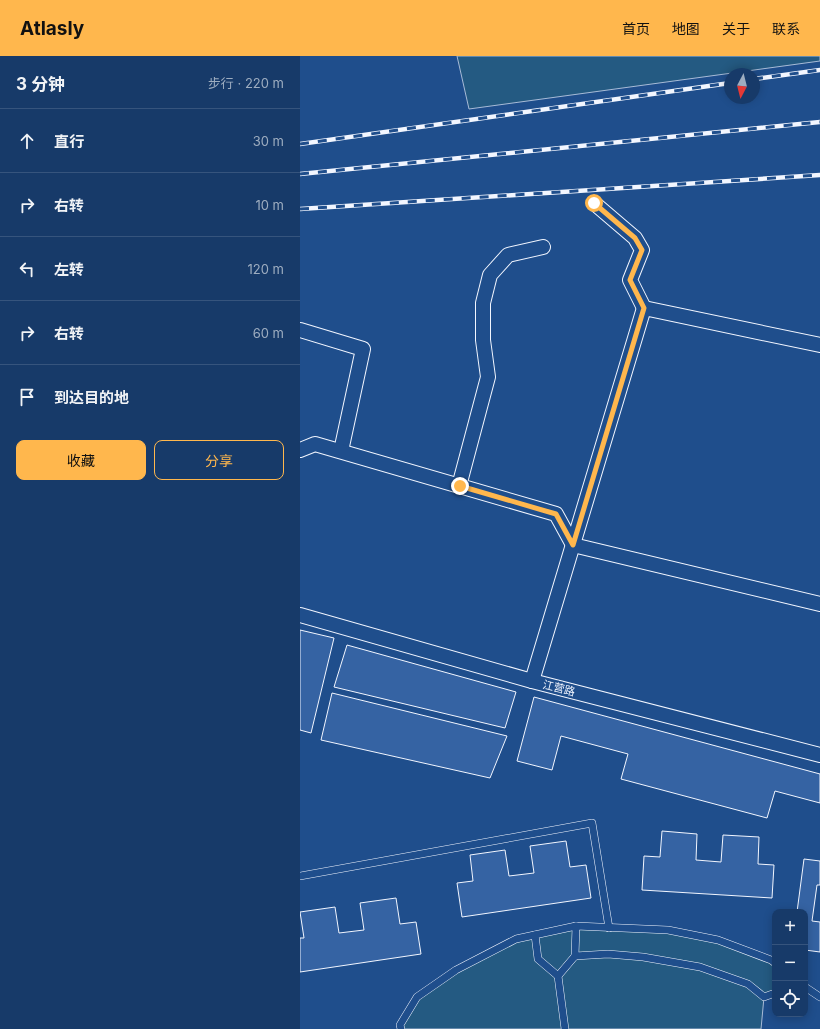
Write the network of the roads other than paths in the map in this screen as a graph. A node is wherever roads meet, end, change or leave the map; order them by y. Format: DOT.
graph roads {
  1 [pos="594,203"];
  2 [pos="543,247"];
  3 [pos="644,308"];
  4 [pos="300,330"];
  5 [pos="820,346"];
  6 [pos="300,450"];
  7 [pos="341,451"];
  8 [pos="460,486"];
  9 [pos="573,545"];
  10 [pos="820,604"];
  11 [pos="300,615"];
  12 [pos="532,681"];
  13 [pos="820,755"];
  14 [pos="300,876"];
  15 [pos="576,926"];
  16 [pos="609,928"];
  17 [pos="535,935"];
  18 [pos="575,956"];
  19 [pos="772,961"];
  20 [pos="558,976"];
  21 [pos="808,989"];
  22 [pos="772,994"];
  23 [pos="820,997"];
  24 [pos="401,1029"];
  25 [pos="565,1029"];
  1 -- 3 [label="street"];
  2 -- 8 [label="street"];
  3 -- 5 [label="street"];
  3 -- 9 [label="street"];
  4 -- 7 [label="street"];
  6 -- 7 [label="street"];
  7 -- 8 [label="street"];
  8 -- 9 [label="street"];
  9 -- 10 [label="street"];
  9 -- 12 [label="street"];
  11 -- 12 [label="street, 江营路"];
  12 -- 13 [label="street, 江营路"];
  14 -- 16 [label="lane"];
  15 -- 16 [label="lane"];
  15 -- 17 [label="lane"];
  15 -- 18 [label="lane"];
  16 -- 19 [label="lane"];
  17 -- 20 [label="lane"];
  17 -- 24 [label="lane"];
  18 -- 20 [label="lane"];
  18 -- 22 [label="lane"];
  20 -- 25 [label="lane"];
  21 -- 23 [label="lane"];
}
